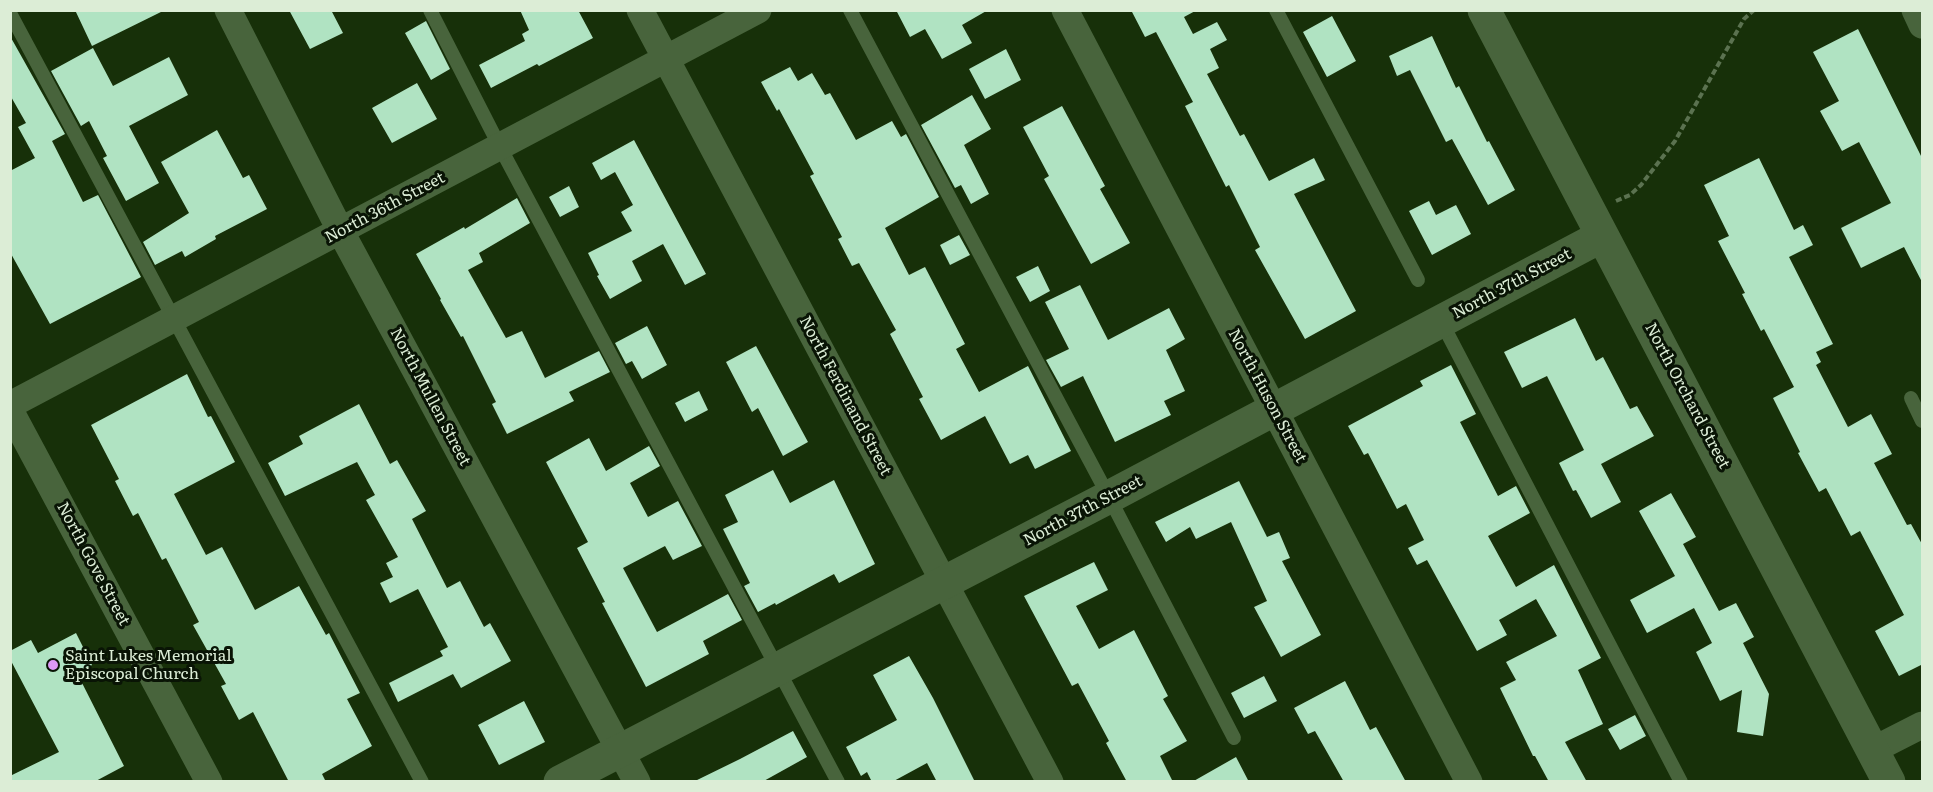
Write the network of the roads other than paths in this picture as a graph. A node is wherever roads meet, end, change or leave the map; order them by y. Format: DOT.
graph roads {
  1 [pos="228,10"];
  2 [pos="430,10"];
  3 [pos="640,10"];
  4 [pos="758,10"];
  5 [pos="850,10"];
  6 [pos="1065,10"];
  7 [pos="1276,10"];
  8 [pos="1484,10"];
  9 [pos="1915,10"];
  10 [pos="10,13"];
  11 [pos="1923,25"];
  12 [pos="666,60"];
  13 [pos="500,147"];
  14 [pos="1596,225"];
  15 [pos="341,232"];
  16 [pos="1418,280"];
  17 [pos="174,319"];
  18 [pos="1441,321"];
  19 [pos="1911,398"];
  20 [pos="10,405"];
  21 [pos="10,410"];
  22 [pos="1274,410"];
  23 [pos="1923,421"];
  24 [pos="1109,497"];
  25 [pos="944,583"];
  26 [pos="778,670"];
  27 [pos="1923,725"];
  28 [pos="1234,738"];
  29 [pos="620,750"];
  30 [pos="1873,750"];
  31 [pos="210,782"];
  32 [pos="422,782"];
  33 [pos="560,782"];
  34 [pos="637,782"];
  35 [pos="838,782"];
  36 [pos="1050,782"];
  37 [pos="1469,782"];
  38 [pos="1681,782"];
  39 [pos="1889,782"];
  1 -- 15 [label="street, North Mullen Street"];
  2 -- 13 [label="lane"];
  3 -- 12 [label="street, North Ferdinand Street"];
  4 -- 12 [label="street, North 36th Street"];
  5 -- 24 [label="lane"];
  6 -- 22 [label="street, North Huson Street"];
  7 -- 16 [label="lane"];
  8 -- 14 [label="street, North Orchard Street"];
  9 -- 11 [label="street"];
  10 -- 17 [label="lane"];
  12 -- 13 [label="street, North 36th Street"];
  12 -- 25 [label="street, North Ferdinand Street"];
  13 -- 15 [label="street, North 36th Street"];
  13 -- 26 [label="lane"];
  14 -- 18 [label="street, North 37th Street"];
  14 -- 30 [label="street, North Orchard Street"];
  15 -- 17 [label="street, North 36th Street"];
  15 -- 29 [label="street, North Mullen Street"];
  17 -- 20 [label="street, North 36th Street"];
  17 -- 32 [label="lane"];
  18 -- 22 [label="street, North 37th Street"];
  18 -- 38 [label="lane"];
  19 -- 23 [label="lane"];
  21 -- 31 [label="street, North Gove Street"];
  22 -- 24 [label="street, North 37th Street"];
  22 -- 37 [label="street, North Huson Street"];
  24 -- 25 [label="street, North 37th Street"];
  24 -- 28 [label="lane"];
  25 -- 26 [label="street, North 37th Street"];
  25 -- 36 [label="street, North Ferdinand Street"];
  26 -- 29 [label="street, North 37th Street"];
  26 -- 35 [label="lane"];
  27 -- 30 [label="street"];
  29 -- 33 [label="street, North 37th Street"];
  29 -- 34 [label="street, North Mullen Street"];
  30 -- 39 [label="street, North Orchard Street"];
}
